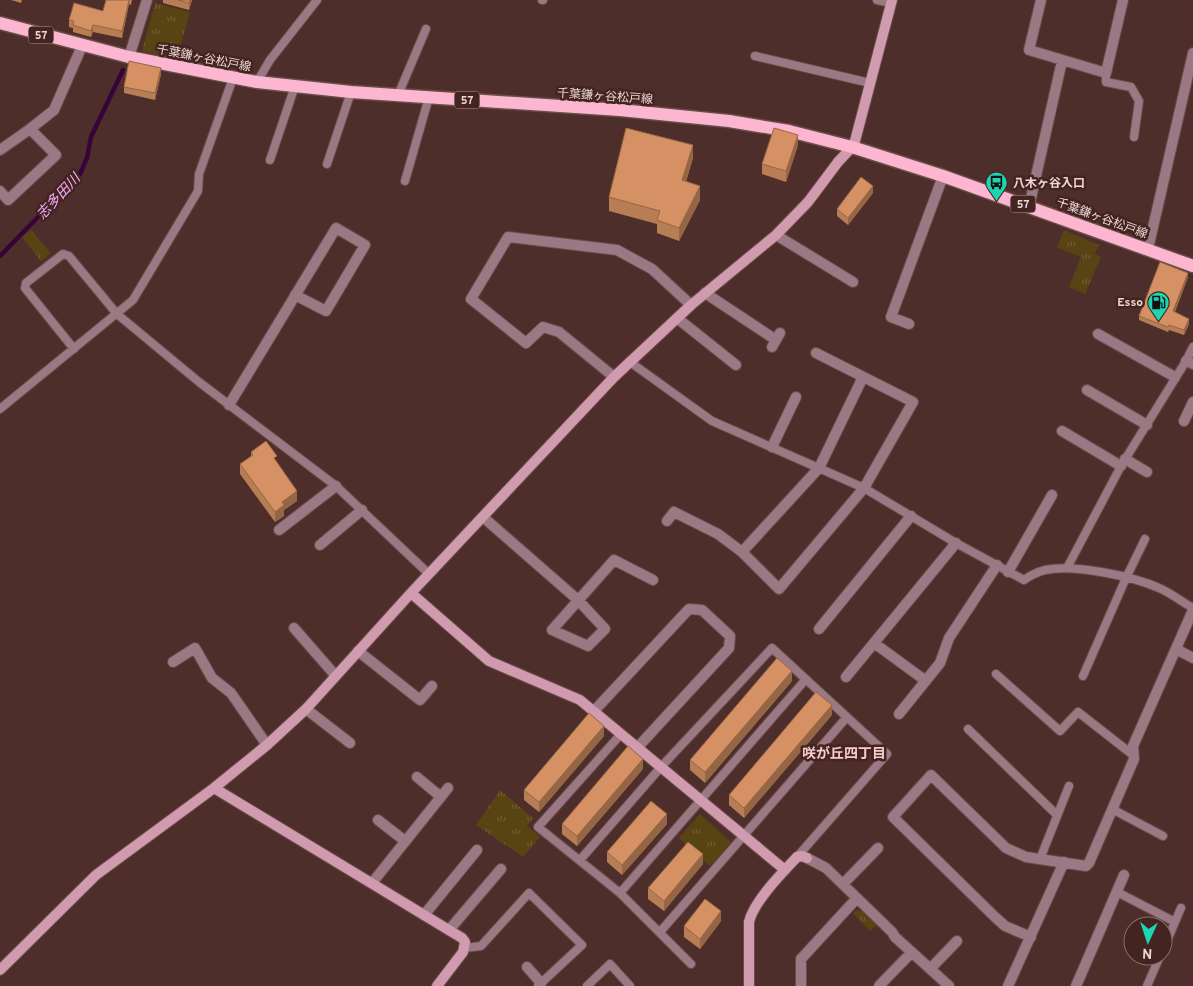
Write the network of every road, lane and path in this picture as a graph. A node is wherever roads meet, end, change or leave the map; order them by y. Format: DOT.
graph roads {
  1 [pos="147,0"];
  2 [pos="317,0"];
  3 [pos="877,0"];
  4 [pos="1041,0"];
  5 [pos="1123,0"];
  6 [pos="892,2"];
  7 [pos="0,24"];
  8 [pos="426,29"];
  9 [pos="82,46"];
  10 [pos="1193,53"];
  11 [pos="755,56"];
  12 [pos="129,57"];
  13 [pos="1062,61"];
  14 [pos="1106,73"];
  15 [pos="233,78"];
  16 [pos="257,82"];
  17 [pos="870,83"];
  18 [pos="295,86"];
  19 [pos="351,92"];
  20 [pos="398,95"];
  21 [pos="429,97"];
  22 [pos="30,129"];
  23 [pos="1134,137"];
  24 [pos="852,147"];
  25 [pos="0,150"];
  26 [pos="270,160"];
  27 [pos="327,164"];
  28 [pos="943,176"];
  29 [pos="405,181"];
  30 [pos="0,191"];
  31 [pos="1029,206"];
  32 [pos="776,235"];
  33 [pos="1148,250"];
  34 [pos="1193,266"];
  35 [pos="852,282"];
  36 [pos="705,293"];
  37 [pos="295,295"];
  38 [pos="691,305"];
  39 [pos="117,314"];
  40 [pos="677,318"];
  41 [pos="909,324"];
  42 [pos="1098,334"];
  43 [pos="776,340"];
  44 [pos="1193,347"];
  45 [pos="74,348"];
  46 [pos="816,353"];
  47 [pos="630,362"];
  48 [pos="1190,362"];
  49 [pos="736,364"];
  50 [pos="614,377"];
  51 [pos="863,377"];
  52 [pos="1175,377"];
  53 [pos="1087,390"];
  54 [pos="796,397"];
  55 [pos="1193,402"];
  56 [pos="229,405"];
  57 [pos="0,409"];
  58 [pos="1184,421"];
  59 [pos="1147,425"];
  60 [pos="1062,432"];
  61 [pos="772,447"];
  62 [pos="1123,463"];
  63 [pos="819,468"];
  64 [pos="1147,472"];
  65 [pos="336,486"];
  66 [pos="864,488"];
  67 [pos="1052,495"];
  68 [pos="362,510"];
  69 [pos="912,516"];
  70 [pos="483,517"];
  71 [pos="667,521"];
  72 [pos="279,530"];
  73 [pos="1145,539"];
  74 [pos="956,543"];
  75 [pos="320,545"];
  76 [pos="742,552"];
  77 [pos="997,565"];
  78 [pos="1067,568"];
  79 [pos="1008,572"];
  80 [pos="429,574"];
  81 [pos="1126,578"];
  82 [pos="653,580"];
  83 [pos="411,593"];
  84 [pos="578,600"];
  85 [pos="1193,609"];
  86 [pos="294,628"];
  87 [pos="819,629"];
  88 [pos="874,643"];
  89 [pos="1176,649"];
  90 [pos="358,651"];
  91 [pos="1193,658"];
  92 [pos="173,662"];
  93 [pos="996,674"];
  94 [pos="335,675"];
  95 [pos="1083,676"];
  96 [pos="846,677"];
  97 [pos="806,679"];
  98 [pos="926,681"];
  99 [pos="432,686"];
  100 [pos="306,708"];
  101 [pos="594,711"];
  102 [pos="899,714"];
  103 [pos="847,717"];
  104 [pos="968,729"];
  105 [pos="621,734"];
  106 [pos="350,743"];
  107 [pos="267,745"];
  108 [pos="637,748"];
  109 [pos="1133,755"];
  110 [pos="661,767"];
  111 [pos="417,777"];
  112 [pos="1069,786"];
  113 [pos="214,788"];
  114 [pos="448,788"];
  115 [pos="442,796"];
  116 [pos="701,800"];
  117 [pos="1112,809"];
  118 [pos="1057,815"];
  119 [pos="378,820"];
  120 [pos="744,836"];
  121 [pos="1163,836"];
  122 [pos="405,841"];
  123 [pos="878,848"];
  124 [pos="477,850"];
  125 [pos="802,857"];
  126 [pos="1040,859"];
  127 [pos="580,860"];
  128 [pos="1064,862"];
  129 [pos="501,869"];
  130 [pos="785,870"];
  131 [pos="1124,875"];
  132 [pos="372,883"];
  133 [pos="843,884"];
  134 [pos="1116,892"];
  135 [pos="620,894"];
  136 [pos="857,898"];
  137 [pos="1181,908"];
  138 [pos="424,915"];
  139 [pos="1175,922"];
  140 [pos="1173,927"];
  141 [pos="449,930"];
  142 [pos="660,932"];
  143 [pos="1031,937"];
  144 [pos="957,941"];
  145 [pos="465,948"];
  146 [pos="912,952"];
  147 [pos="691,964"];
  148 [pos="1156,966"];
  149 [pos="527,967"];
  150 [pos="930,969"];
  151 [pos="0,970"];
  152 [pos="540,984"];
  153 [pos="944,984"];
  154 [pos="437,986"];
  155 [pos="587,986"];
  156 [pos="630,986"];
  157 [pos="748,986"];
  158 [pos="801,986"];
  159 [pos="879,986"];
  160 [pos="1008,986"];
  161 [pos="1076,986"];
  162 [pos="1147,986"];
  1 -- 12 [label="street"];
  2 -- 16 [label="lane"];
  3 -- 6 [label="lane"];
  4 -- 13 [label="street"];
  5 -- 14 [label="street"];
  6 -- 17 [label="street"];
  7 -- 9 [label="main road, 千葉鎌ヶ谷松戸線 / 57"];
  8 -- 20 [label="lane"];
  9 -- 12 [label="main road, 千葉鎌ヶ谷松戸線 / 57"];
  9 -- 22 [label="street"];
  10 -- 33 [label="street"];
  11 -- 17 [label="lane"];
  12 -- 15 [label="main road, 千葉鎌ヶ谷松戸線 / 57"];
  13 -- 14 [label="street"];
  13 -- 31 [label="street"];
  14 -- 23 [label="lane"];
  15 -- 16 [label="main road, 千葉鎌ヶ谷松戸線 / 57"];
  15 -- 39 [label="lane"];
  16 -- 18 [label="main road, 千葉鎌ヶ谷松戸線 / 57"];
  17 -- 24 [label="street"];
  18 -- 19 [label="main road, 千葉鎌ヶ谷松戸線 / 57"];
  18 -- 26 [label="lane"];
  19 -- 20 [label="main road, 千葉鎌ヶ谷松戸線 / 57"];
  19 -- 27 [label="lane"];
  20 -- 21 [label="main road, 千葉鎌ヶ谷松戸線 / 57"];
  21 -- 24 [label="main road, 千葉鎌ヶ谷松戸線 / 57"];
  21 -- 29 [label="lane"];
  22 -- 25 [label="street"];
  22 -- 30 [label="street"];
  24 -- 28 [label="main road, 千葉鎌ヶ谷松戸線 / 57"];
  24 -- 32 [label="street"];
  28 -- 31 [label="main road, 千葉鎌ヶ谷松戸線 / 57"];
  28 -- 41 [label="street"];
  31 -- 33 [label="main road, 千葉鎌ヶ谷松戸線 / 57"];
  32 -- 35 [label="street"];
  32 -- 36 [label="street"];
  33 -- 34 [label="main road, 千葉鎌ヶ谷松戸線 / 57"];
  36 -- 38 [label="street"];
  36 -- 43 [label="street"];
  37 -- 37 [label="street"];
  37 -- 56 [label="street"];
  38 -- 40 [label="street"];
  38 -- 50 [label="street"];
  39 -- 45 [label="lane"];
  39 -- 45 [label="lane"];
  39 -- 56 [label="lane"];
  40 -- 47 [label="street"];
  40 -- 49 [label="street"];
  42 -- 52 [label="street"];
  44 -- 48 [label="lane"];
  45 -- 57 [label="lane"];
  46 -- 51 [label="street"];
  47 -- 50 [label="street"];
  47 -- 61 [label="lane"];
  48 -- 52 [label="lane"];
  50 -- 70 [label="street"];
  51 -- 63 [label="street"];
  51 -- 66 [label="street"];
  52 -- 59 [label="lane"];
  53 -- 59 [label="street"];
  54 -- 61 [label="street"];
  55 -- 58 [label="street"];
  56 -- 65 [label="lane"];
  59 -- 62 [label="lane"];
  60 -- 62 [label="street"];
  61 -- 63 [label="lane"];
  62 -- 64 [label="street"];
  62 -- 78 [label="lane"];
  63 -- 66 [label="lane"];
  63 -- 76 [label="street"];
  65 -- 68 [label="lane"];
  65 -- 72 [label="street"];
  66 -- 69 [label="lane"];
  66 -- 76 [label="street"];
  67 -- 79 [label="street"];
  68 -- 75 [label="street"];
  68 -- 80 [label="lane"];
  69 -- 74 [label="lane"];
  69 -- 87 [label="street"];
  70 -- 80 [label="street"];
  70 -- 84 [label="street"];
  71 -- 76 [label="street"];
  73 -- 81 [label="lane"];
  74 -- 77 [label="lane"];
  74 -- 88 [label="street"];
  77 -- 79 [label="lane"];
  77 -- 98 [label="street"];
  78 -- 79 [label="lane"];
  78 -- 81 [label="lane"];
  80 -- 83 [label="street"];
  81 -- 85 [label="lane"];
  81 -- 95 [label="lane"];
  82 -- 84 [label="street"];
  83 -- 90 [label="street"];
  83 -- 101 [label="street"];
  84 -- 84 [label="street"];
  85 -- 89 [label="street"];
  86 -- 94 [label="street"];
  88 -- 96 [label="street"];
  88 -- 98 [label="street"];
  89 -- 91 [label="street"];
  89 -- 109 [label="street"];
  90 -- 94 [label="street"];
  90 -- 99 [label="street"];
  92 -- 107 [label="street"];
  93 -- 109 [label="lane"];
  94 -- 100 [label="street"];
  97 -- 103 [label="lane"];
  97 -- 110 [label="lane"];
  97 -- 116 [label="lane"];
  98 -- 102 [label="street"];
  100 -- 106 [label="street"];
  100 -- 107 [label="street"];
  101 -- 105 [label="street"];
  101 -- 108 [label="street"];
  103 -- 120 [label="lane"];
  103 -- 125 [label="lane"];
  104 -- 118 [label="lane"];
  105 -- 108 [label="street"];
  105 -- 127 [label="lane"];
  107 -- 113 [label="street"];
  108 -- 110 [label="street"];
  109 -- 117 [label="street"];
  110 -- 116 [label="street"];
  110 -- 127 [label="lane"];
  111 -- 115 [label="street"];
  112 -- 118 [label="lane"];
  113 -- 132 [label="street"];
  113 -- 151 [label="street"];
  114 -- 115 [label="street"];
  115 -- 122 [label="street"];
  116 -- 120 [label="street"];
  116 -- 135 [label="lane"];
  117 -- 121 [label="lane"];
  117 -- 128 [label="street"];
  118 -- 126 [label="lane"];
  119 -- 122 [label="street"];
  120 -- 130 [label="street"];
  120 -- 142 [label="lane"];
  122 -- 132 [label="street"];
  123 -- 133 [label="street"];
  124 -- 138 [label="street"];
  125 -- 130 [label="street"];
  125 -- 133 [label="street"];
  126 -- 128 [label="street"];
  126 -- 143 [label="street"];
  127 -- 135 [label="lane"];
  128 -- 143 [label="street"];
  129 -- 141 [label="street"];
  130 -- 157 [label="street"];
  131 -- 134 [label="street"];
  132 -- 138 [label="street"];
  133 -- 136 [label="street"];
  134 -- 139 [label="lane"];
  134 -- 161 [label="street"];
  135 -- 142 [label="lane"];
  136 -- 146 [label="street"];
  136 -- 158 [label="street"];
  137 -- 139 [label="lane"];
  138 -- 141 [label="street"];
  139 -- 140 [label="lane"];
  141 -- 145 [label="street"];
  142 -- 147 [label="lane"];
  143 -- 160 [label="street"];
  144 -- 150 [label="street"];
  145 -- 152 [label="lane"];
  145 -- 154 [label="street"];
  146 -- 150 [label="street"];
  146 -- 159 [label="street"];
  148 -- 162 [label="lane"];
  149 -- 152 [label="street"];
  150 -- 153 [label="street"];
  155 -- 156 [label="lane"];
}
